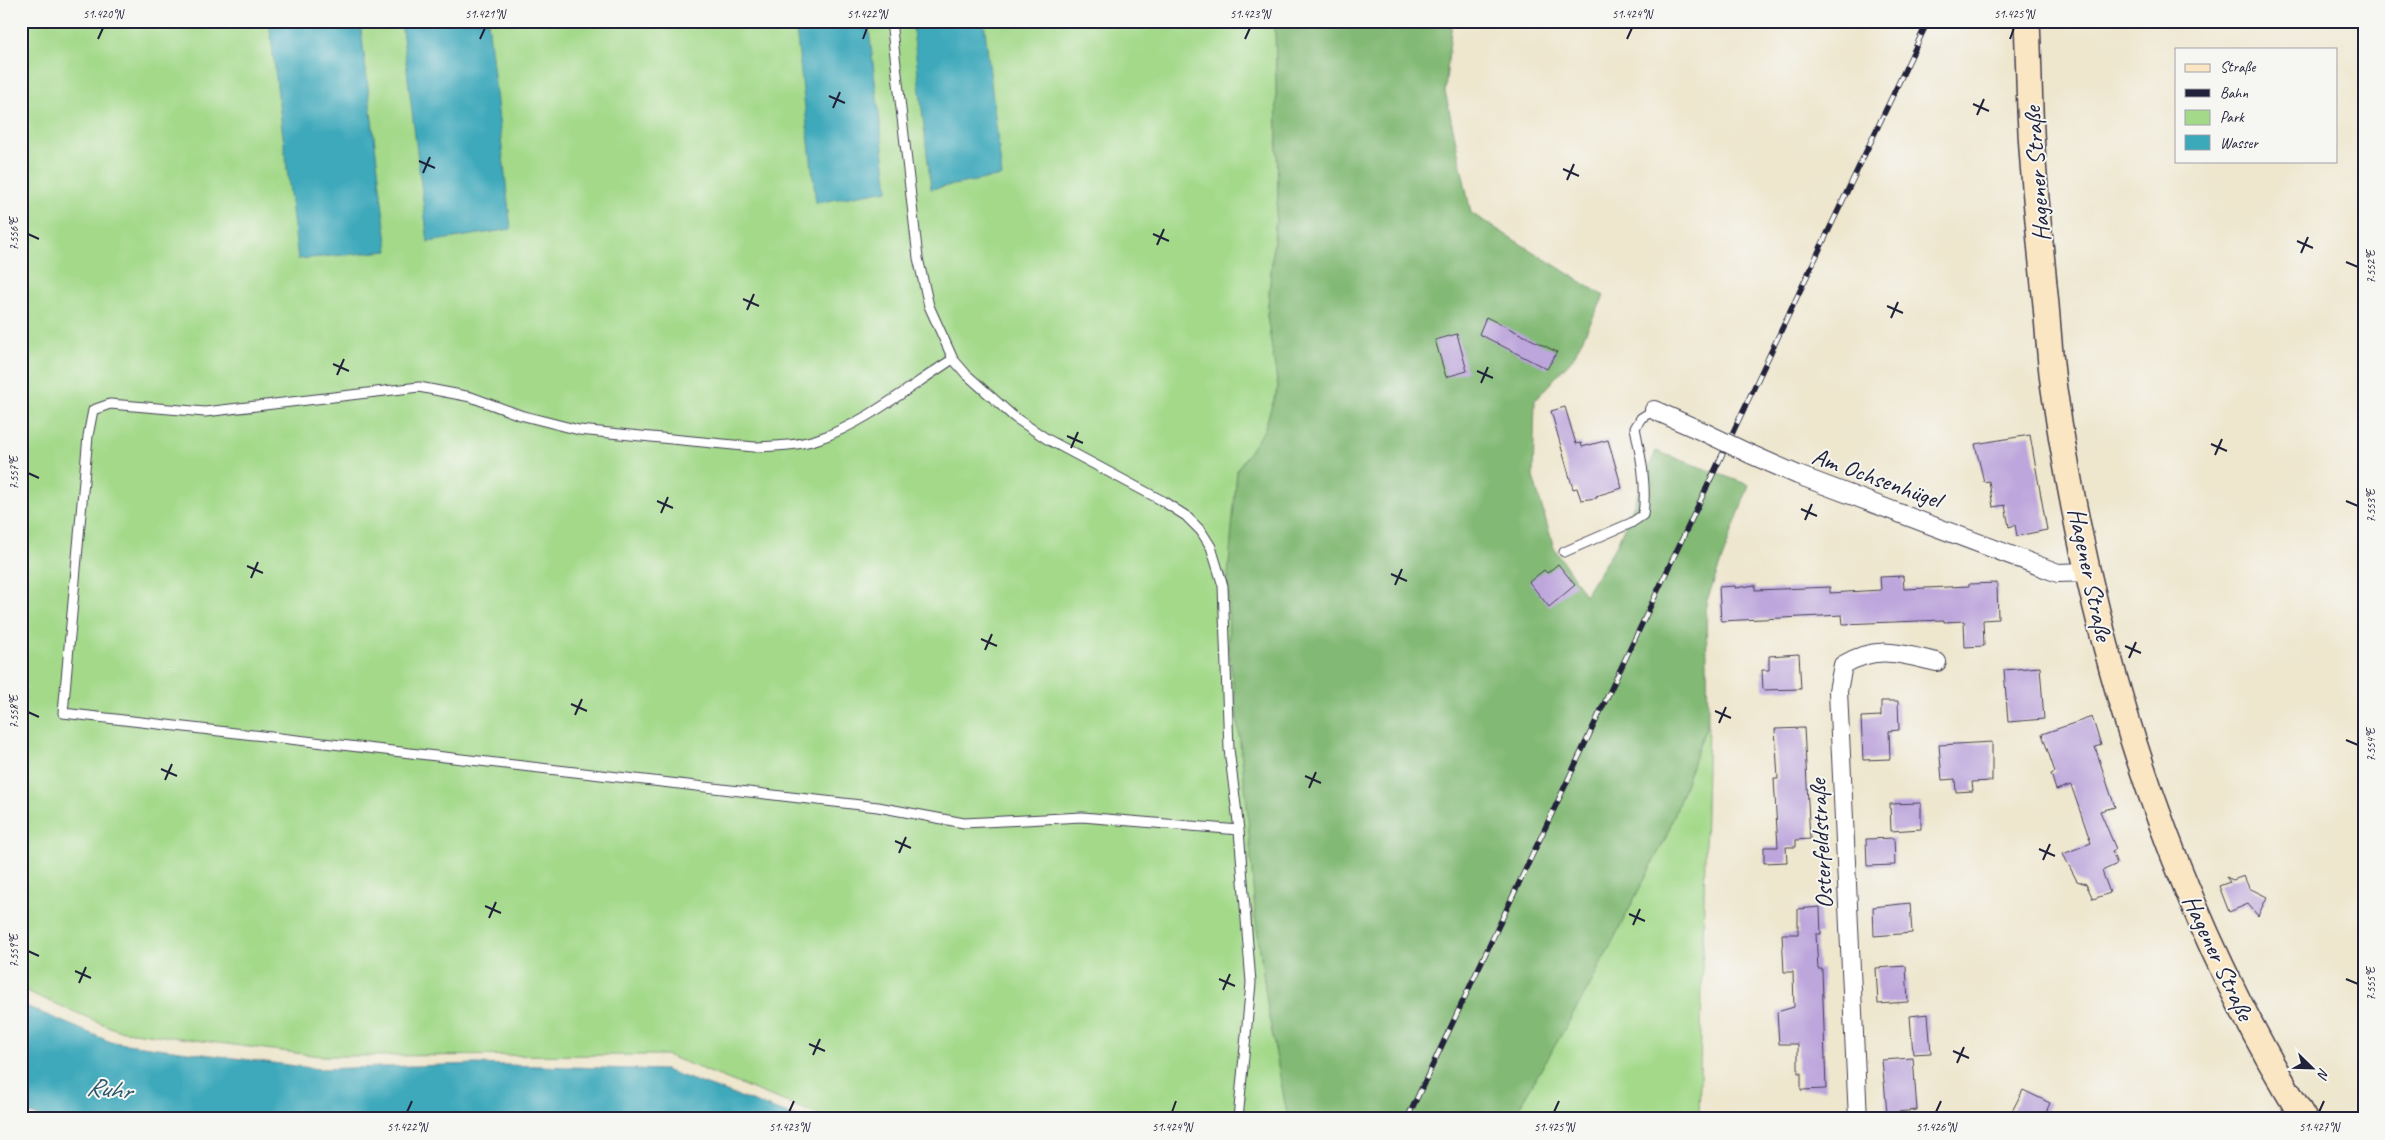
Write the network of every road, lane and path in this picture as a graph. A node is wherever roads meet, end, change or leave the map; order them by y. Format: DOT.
graph roads {
  1 [pos="891,21"];
  2 [pos="2027,21"];
  3 [pos="953,359"];
  4 [pos="1654,410"];
  5 [pos="1564,552"];
  6 [pos="2088,572"];
  7 [pos="1937,662"];
  8 [pos="1239,830"];
  9 [pos="1238,1119"];
  10 [pos="1858,1119"];
  11 [pos="2304,1119"];
  1 -- 3 [label="lane"];
  2 -- 6 [label="main road, Hagener Straße"];
  3 -- 8 [label="lane"];
  3 -- 8 [label="lane"];
  4 -- 5 [label="lane"];
  4 -- 6 [label="street, Am Ochsenhügel, bridge"];
  6 -- 11 [label="main road, Hagener Straße"];
  7 -- 10 [label="street, Osterfeldstraße"];
  8 -- 9 [label="lane"];
}
